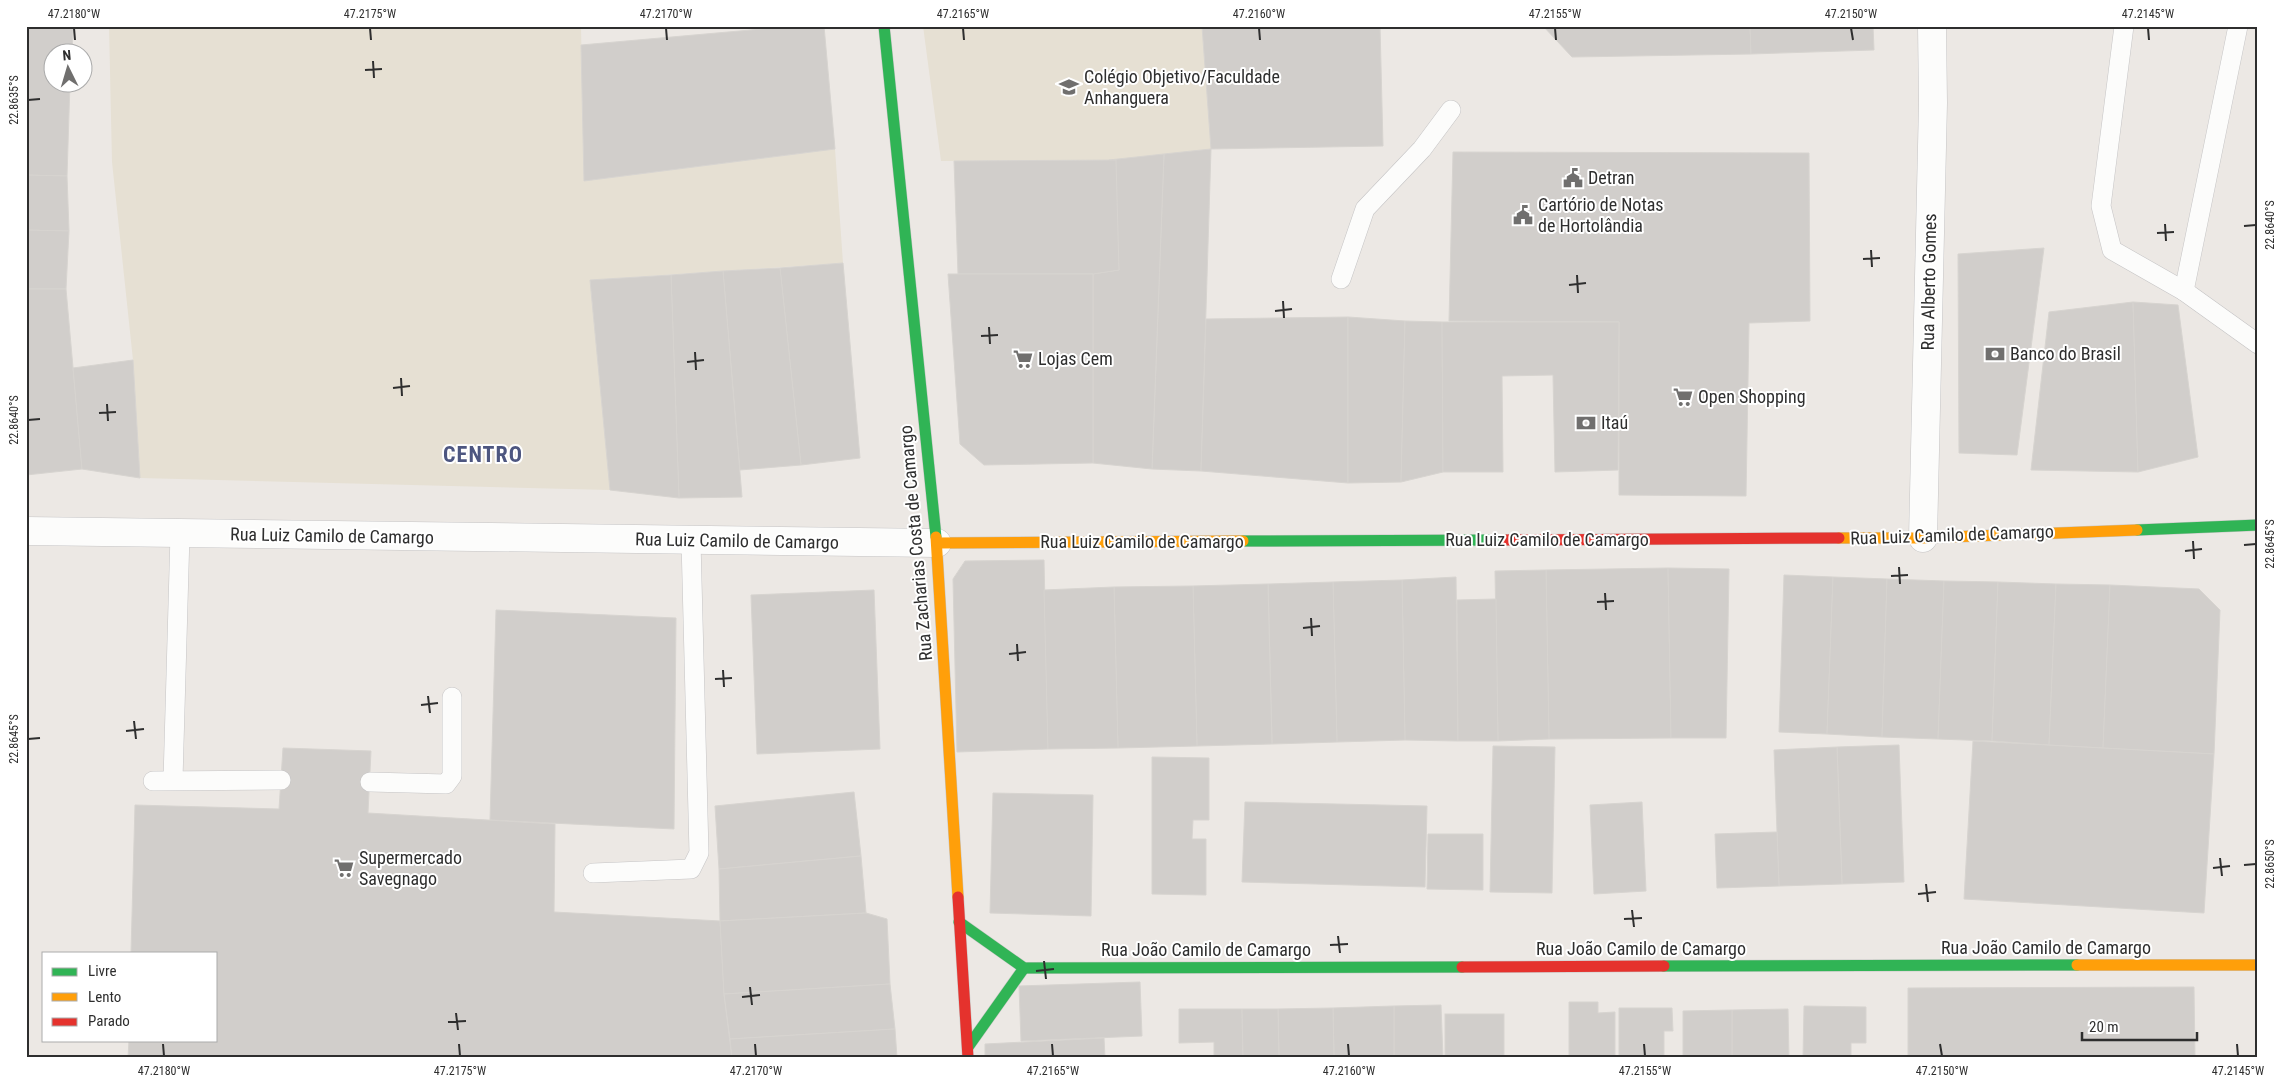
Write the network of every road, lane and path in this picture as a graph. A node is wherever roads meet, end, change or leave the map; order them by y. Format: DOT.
graph roads {
  1 [pos="884,26"];
  2 [pos="1932,26"];
  3 [pos="2124,26"];
  4 [pos="2238,26"];
  5 [pos="1451,110"];
  6 [pos="1341,279"];
  7 [pos="2184,291"];
  8 [pos="2258,344"];
  9 [pos="2258,525"];
  10 [pos="26,531"];
  11 [pos="180,534"];
  12 [pos="1923,538"];
  13 [pos="691,541"];
  14 [pos="937,544"];
  15 [pos="452,696"];
  16 [pos="173,780"];
  17 [pos="281,780"];
  18 [pos="153,781"];
  19 [pos="370,782"];
  20 [pos="593,873"];
  21 [pos="959,922"];
  22 [pos="2258,965"];
  23 [pos="1024,968"];
  24 [pos="968,1052"];
  1 -- 14 [label="main road, Rua Zacharias Costa de Camargo"];
  2 -- 12 [label="street, Rua Alberto Gomes"];
  3 -- 7 [label="lane"];
  4 -- 7 [label="lane"];
  5 -- 6 [label="lane"];
  7 -- 8 [label="lane"];
  9 -- 12 [label="main road, Rua Luiz Camilo de Camargo"];
  10 -- 11 [label="street, Rua Luiz Camilo de Camargo"];
  11 -- 13 [label="street, Rua Luiz Camilo de Camargo"];
  11 -- 16 [label="lane"];
  12 -- 14 [label="main road, Rua Luiz Camilo de Camargo"];
  13 -- 14 [label="street, Rua Luiz Camilo de Camargo"];
  13 -- 20 [label="lane"];
  14 -- 21 [label="main road, Rua Zacharias Costa de Camargo"];
  15 -- 19 [label="lane"];
  16 -- 17 [label="lane"];
  16 -- 18 [label="lane"];
  21 -- 23 [label="main road"];
  21 -- 24 [label="main road, Rua Zacharias Costa de Camargo"];
  22 -- 23 [label="main road, Rua João Camilo de Camargo"];
  23 -- 24 [label="main road"];
}
